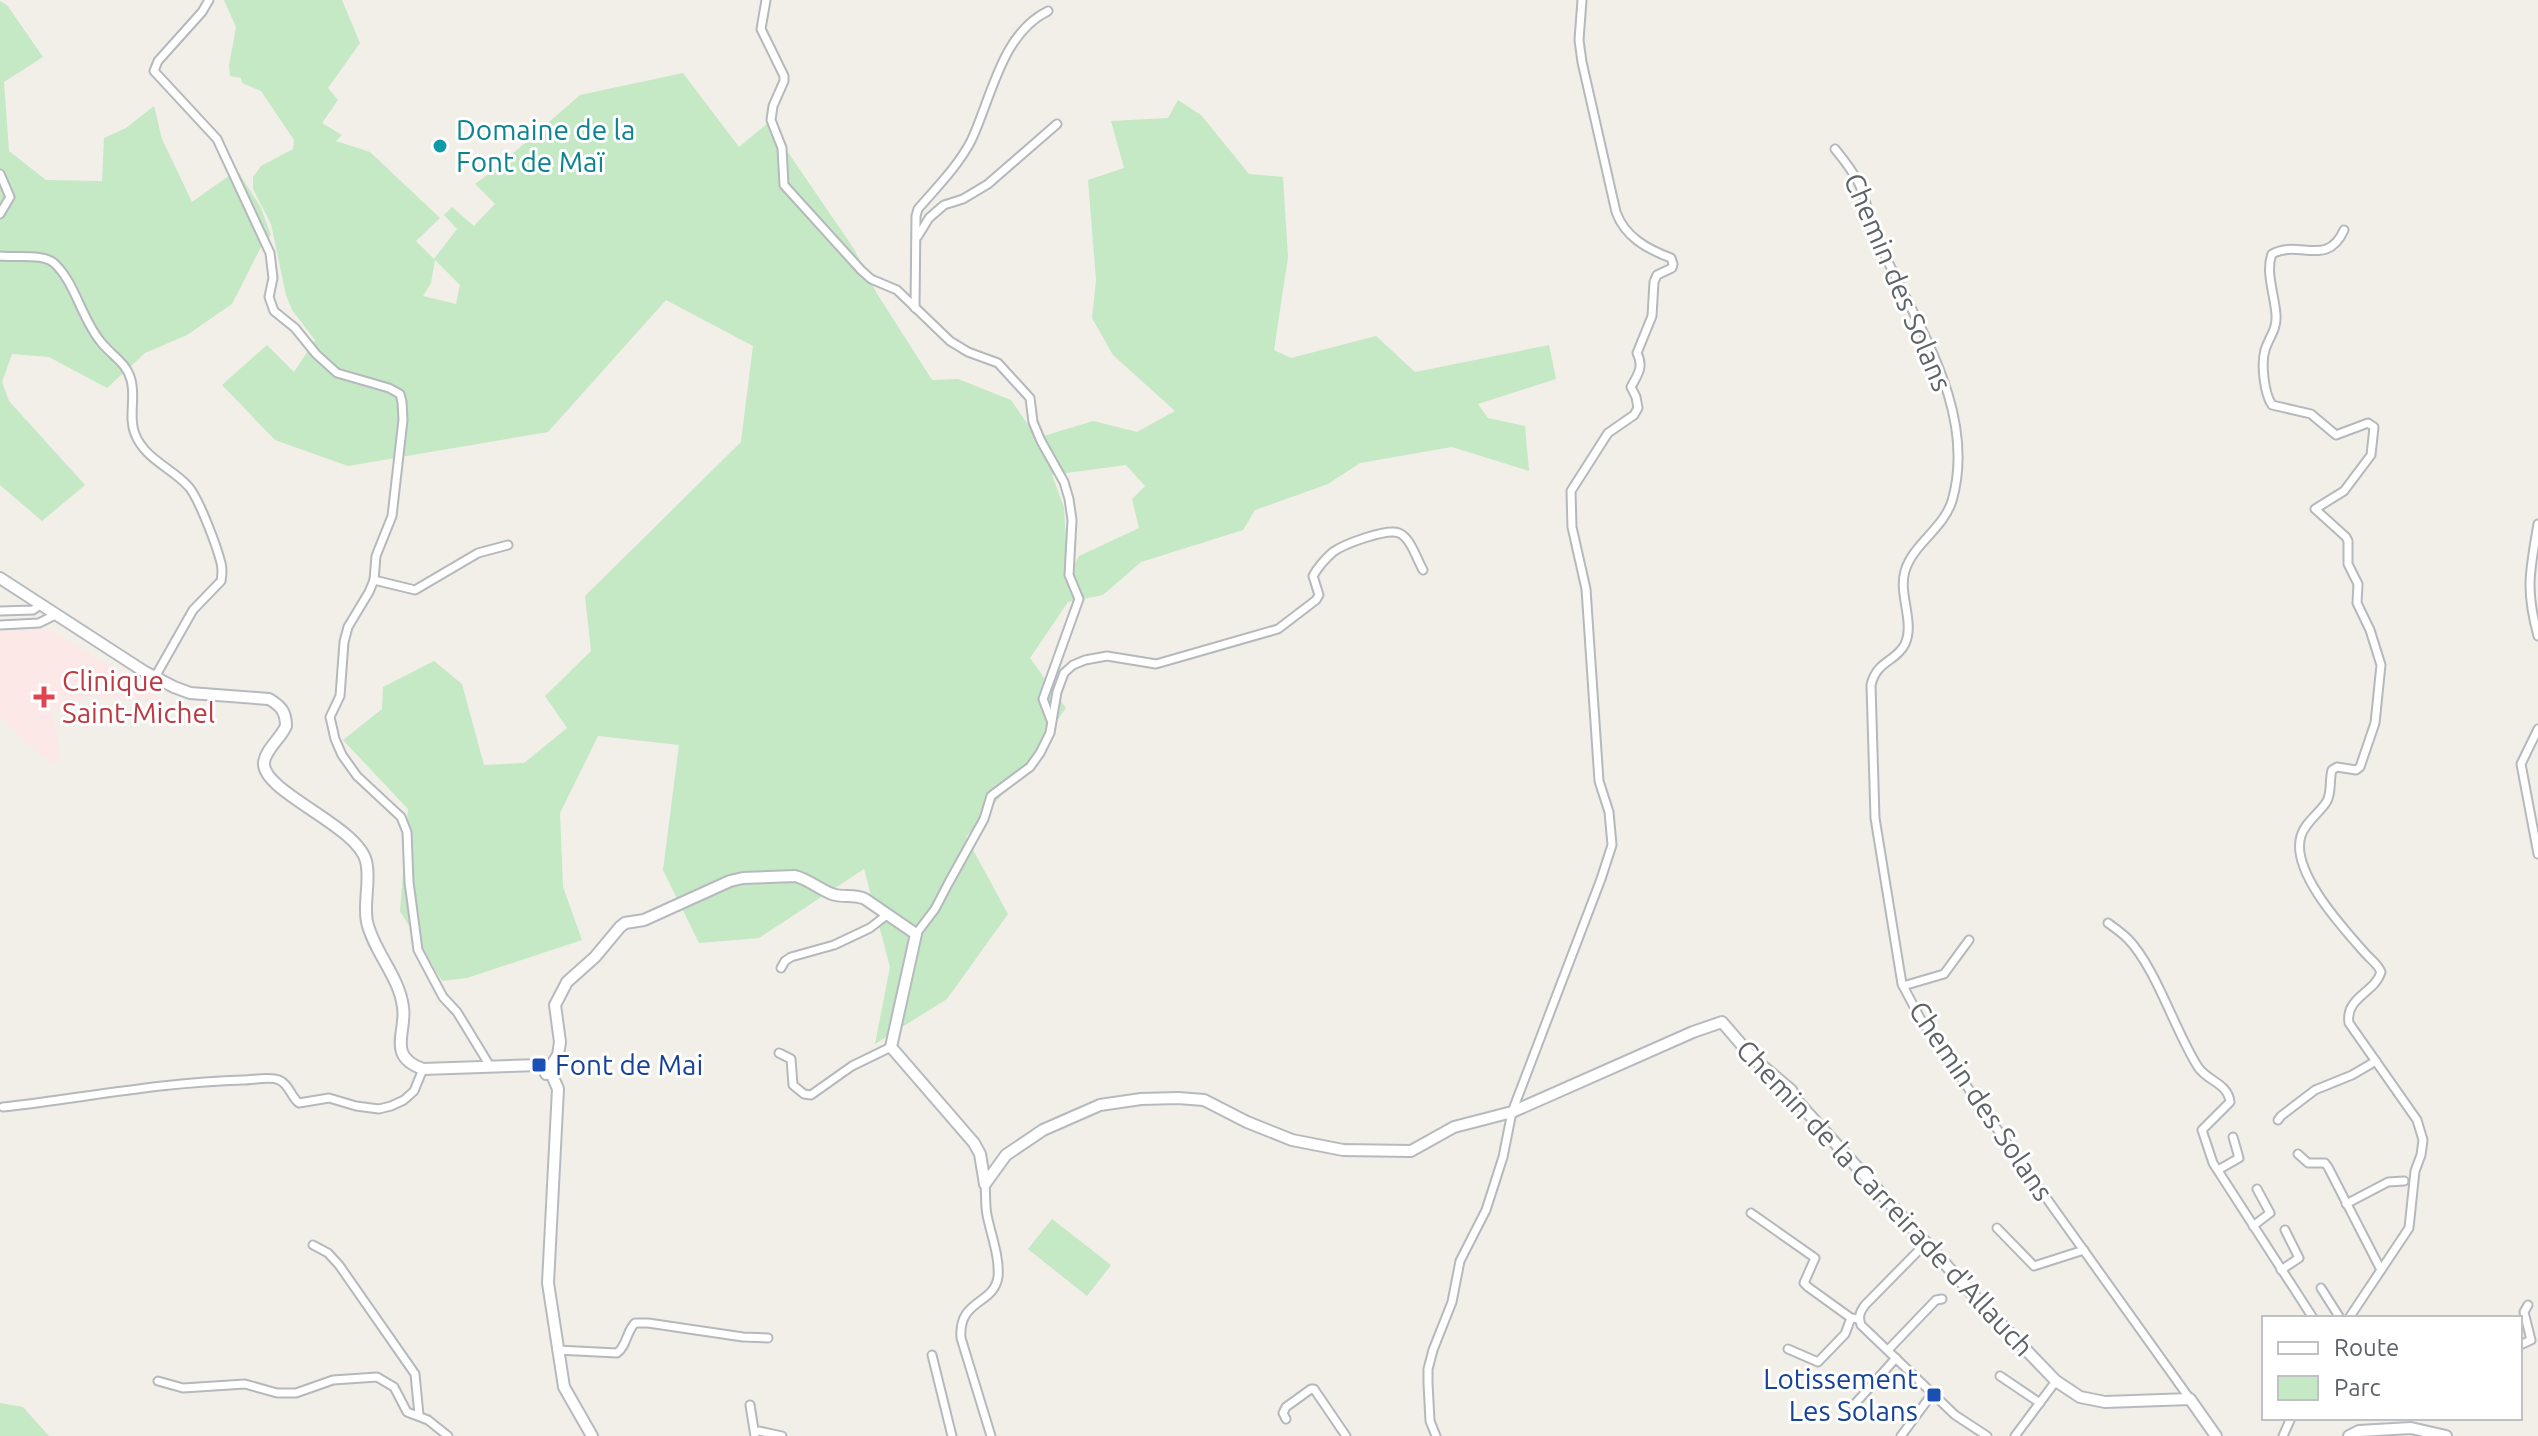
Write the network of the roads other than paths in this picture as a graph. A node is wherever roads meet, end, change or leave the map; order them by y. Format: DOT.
graph roads {
  1 [pos="209,0"];
  2 [pos="766,0"];
  3 [pos="1582,0"];
  4 [pos="1048,11"];
  5 [pos="1057,124"];
  6 [pos="1835,149"];
  7 [pos="0,174"];
  8 [pos="0,214"];
  9 [pos="2344,230"];
  10 [pos="917,238"];
  11 [pos="0,256"];
  12 [pos="915,308"];
  13 [pos="2538,524"];
  14 [pos="508,545"];
  15 [pos="1423,570"];
  16 [pos="0,578"];
  17 [pos="374,580"];
  18 [pos="28,597"];
  19 [pos="40,605"];
  20 [pos="0,611"];
  21 [pos="17,612"];
  22 [pos="55,615"];
  23 [pos="0,625"];
  24 [pos="2538,636"];
  25 [pos="155,677"];
  26 [pos="1051,720"];
  27 [pos="2538,729"];
  28 [pos="2538,854"];
  29 [pos="888,914"];
  30 [pos="2108,923"];
  31 [pos="916,934"];
  32 [pos="1969,940"];
  33 [pos="781,968"];
  34 [pos="1903,986"];
  35 [pos="891,1047"];
  36 [pos="779,1053"];
  37 [pos="2376,1061"];
  38 [pos="490,1066"];
  39 [pos="423,1069"];
  40 [pos="548,1073"];
  41 [pos="3,1107"];
  42 [pos="1512,1112"];
  43 [pos="2278,1120"];
  44 [pos="2233,1137"];
  45 [pos="2298,1154"];
  46 [pos="2218,1170"];
  47 [pos="2404,1181"];
  48 [pos="985,1184"];
  49 [pos="2257,1189"];
  50 [pos="2346,1204"];
  51 [pos="1751,1213"];
  52 [pos="2253,1226"];
  53 [pos="1997,1228"];
  54 [pos="2285,1230"];
  55 [pos="1926,1243"];
  56 [pos="313,1245"];
  57 [pos="2084,1250"];
  58 [pos="2281,1270"];
  59 [pos="2381,1270"];
  60 [pos="2321,1288"];
  61 [pos="1942,1299"];
  62 [pos="2528,1305"];
  63 [pos="2312,1316"];
  64 [pos="2339,1316"];
  65 [pos="2350,1316"];
  66 [pos="1855,1319"];
  67 [pos="768,1338"];
  68 [pos="2522,1344"];
  69 [pos="1788,1349"];
  70 [pos="557,1350"];
  71 [pos="1888,1350"];
  72 [pos="932,1355"];
  73 [pos="1896,1358"];
  74 [pos="2000,1376"];
  75 [pos="158,1381"];
  76 [pos="2056,1381"];
  77 [pos="1932,1394"];
  78 [pos="2190,1399"];
  79 [pos="2040,1403"];
  80 [pos="750,1405"];
  81 [pos="1853,1406"];
  82 [pos="419,1415"];
  83 [pos="1286,1419"];
  84 [pos="757,1434"];
  85 [pos="448,1436"];
  86 [pos="592,1436"];
  87 [pos="782,1436"];
  88 [pos="952,1436"];
  89 [pos="991,1436"];
  90 [pos="1346,1436"];
  91 [pos="1436,1436"];
  92 [pos="1901,1436"];
  93 [pos="1987,1436"];
  94 [pos="2015,1436"];
  95 [pos="2216,1436"];
  96 [pos="2349,1436"];
  97 [pos="2446,1436"];
  1 -- 17 [label="street"];
  2 -- 12 [label="street"];
  3 -- 42 [label="street"];
  4 -- 10 [label="street"];
  5 -- 10 [label="street"];
  6 -- 34 [label="street, Chemin des Solans"];
  7 -- 8 [label="street"];
  9 -- 37 [label="street"];
  10 -- 12 [label="street"];
  11 -- 25 [label="street"];
  12 -- 26 [label="street"];
  13 -- 24 [label="street"];
  14 -- 17 [label="street"];
  15 -- 26 [label="street"];
  16 -- 18 [label="street"];
  17 -- 38 [label="street"];
  18 -- 19 [label="street"];
  18 -- 21 [label="street"];
  19 -- 21 [label="street"];
  19 -- 22 [label="street"];
  20 -- 21 [label="street"];
  22 -- 23 [label="street"];
  22 -- 25 [label="street"];
  25 -- 39 [label="street"];
  26 -- 31 [label="street"];
  27 -- 28 [label="street"];
  29 -- 31 [label="street"];
  29 -- 33 [label="street"];
  29 -- 40 [label="street"];
  30 -- 46 [label="street"];
  31 -- 35 [label="street"];
  32 -- 34 [label="street"];
  34 -- 57 [label="street, Chemin des Solans"];
  35 -- 36 [label="street"];
  35 -- 48 [label="street"];
  37 -- 43 [label="street"];
  37 -- 59 [label="street"];
  38 -- 39 [label="street"];
  38 -- 40 [label="street"];
  39 -- 41 [label="street"];
  40 -- 70 [label="street"];
  42 -- 48 [label="street, Chemin de la Carreirade d'Allauch"];
  42 -- 55 [label="street, Chemin de la Carreirade d'Allauch"];
  42 -- 91 [label="street"];
  44 -- 46 [label="street"];
  45 -- 50 [label="street"];
  46 -- 52 [label="street"];
  47 -- 50 [label="street"];
  48 -- 89 [label="street"];
  49 -- 52 [label="street"];
  50 -- 59 [label="street"];
  51 -- 66 [label="street"];
  52 -- 58 [label="street"];
  53 -- 57 [label="street"];
  54 -- 58 [label="street"];
  55 -- 66 [label="street"];
  55 -- 76 [label="street, Chemin de la Carreirade d'Allauch"];
  56 -- 82 [label="street"];
  57 -- 78 [label="street, Chemin des Solans"];
  58 -- 63 [label="street"];
  59 -- 65 [label="street"];
  60 -- 64 [label="street"];
  61 -- 71 [label="street"];
  62 -- 68 [label="street"];
  66 -- 69 [label="street"];
  66 -- 71 [label="street"];
  67 -- 70 [label="street"];
  70 -- 86 [label="street"];
  71 -- 73 [label="street"];
  72 -- 88 [label="street"];
  73 -- 77 [label="street"];
  73 -- 81 [label="street"];
  74 -- 79 [label="street"];
  75 -- 82 [label="street"];
  76 -- 78 [label="street, Chemin de la Carreirade d'Allauch"];
  76 -- 79 [label="street"];
  77 -- 92 [label="street"];
  77 -- 93 [label="street"];
  78 -- 95 [label="street"];
  79 -- 94 [label="street"];
  80 -- 84 [label="street"];
  82 -- 85 [label="street"];
  83 -- 90 [label="street"];
  84 -- 87 [label="street"];
  96 -- 97 [label="street"];
}
